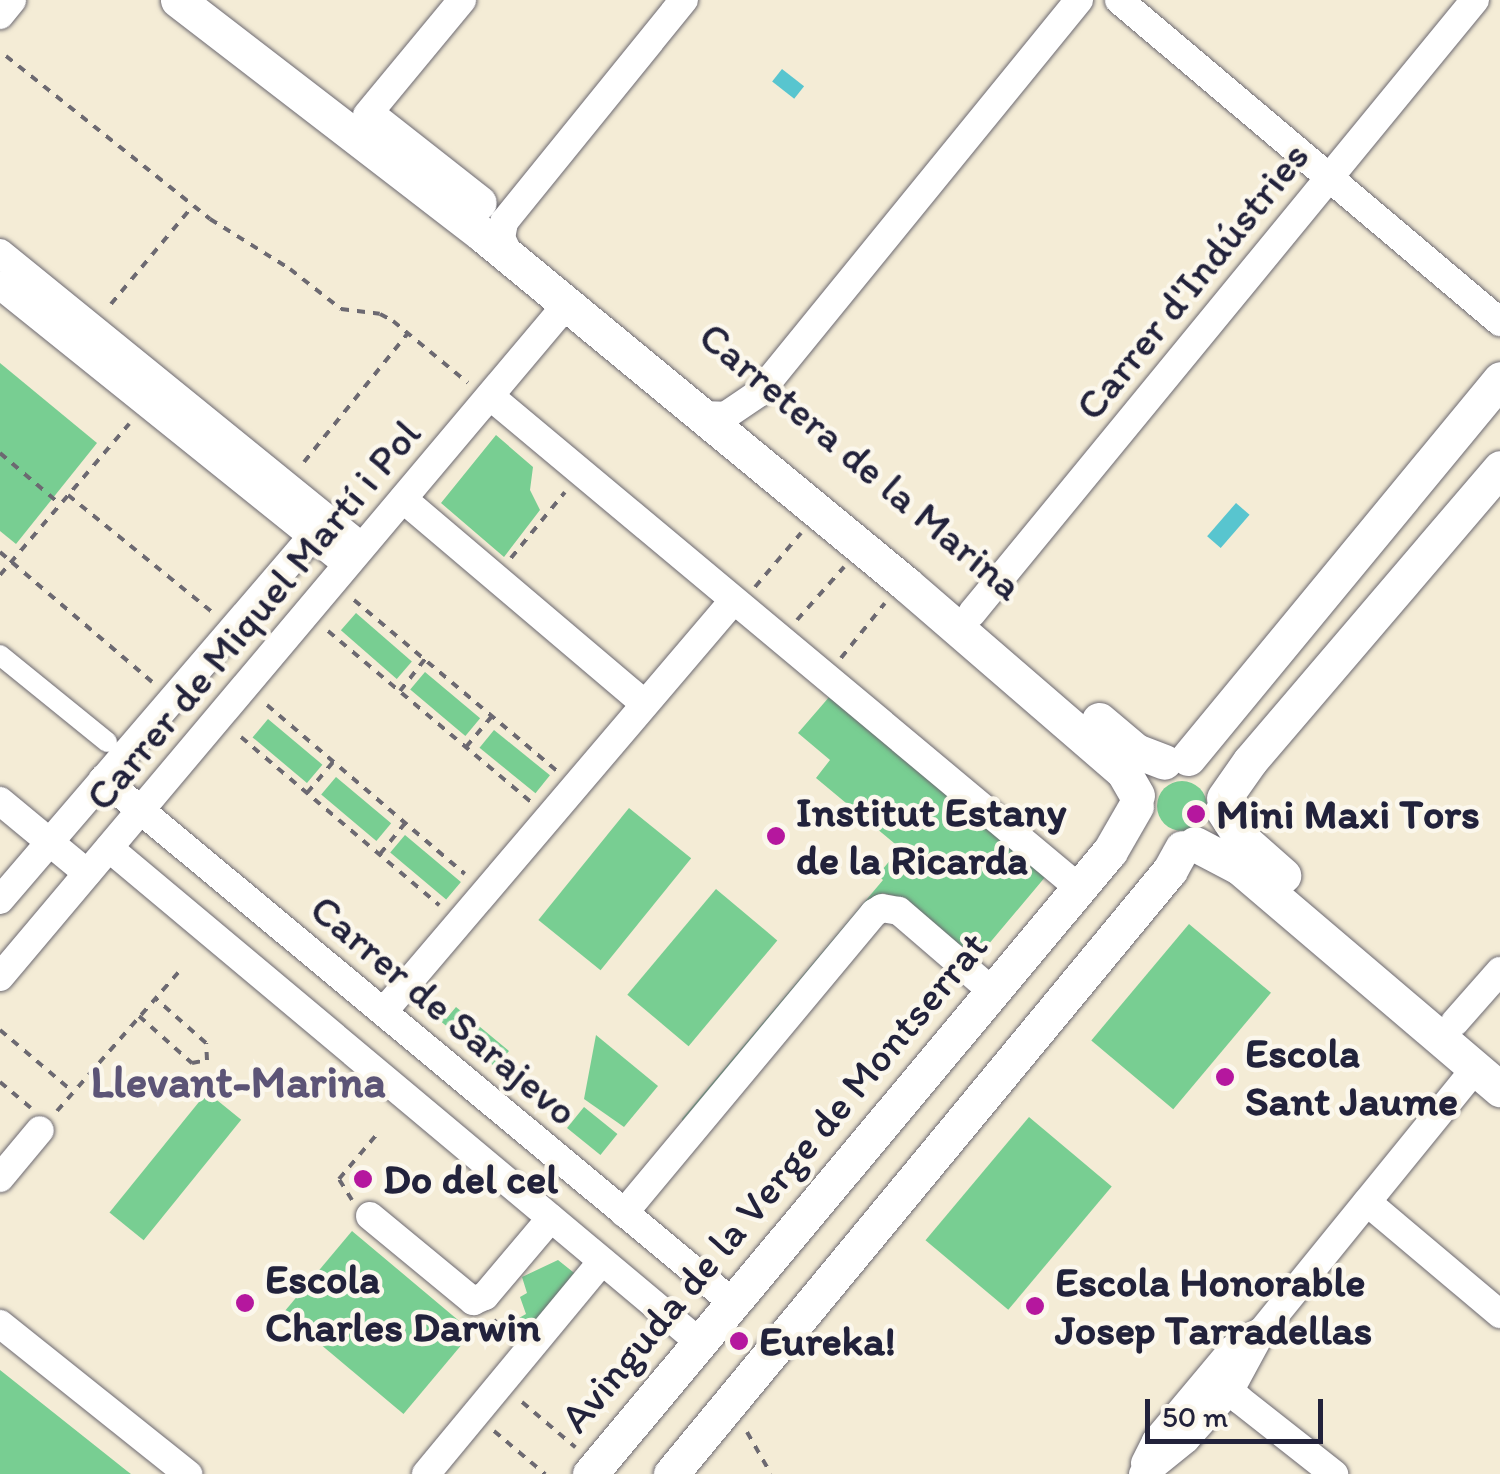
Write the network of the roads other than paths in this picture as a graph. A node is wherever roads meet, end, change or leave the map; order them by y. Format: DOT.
graph roads {
  1 [pos="12,0"];
  2 [pos="462,0"];
  3 [pos="684,0"];
  4 [pos="1079,0"];
  5 [pos="1119,0"];
  6 [pos="1475,0"];
  7 [pos="193,2"];
  8 [pos="0,15"];
  9 [pos="367,115"];
  10 [pos="1328,178"];
  11 [pos="504,222"];
  12 [pos="0,253"];
  13 [pos="511,258"];
  14 [pos="0,285"];
  15 [pos="568,304"];
  16 [pos="1500,322"];
  17 [pos="1500,379"];
  18 [pos="479,390"];
  19 [pos="718,414"];
  20 [pos="1500,468"];
  21 [pos="403,499"];
  22 [pos="320,527"];
  23 [pos="354,556"];
  24 [pos="732,596"];
  25 [pos="972,613"];
  26 [pos="0,655"];
  27 [pos="646,704"];
  28 [pos="107,742"];
  29 [pos="1176,760"];
  30 [pos="103,779"];
  31 [pos="0,801"];
  32 [pos="1136,801"];
  33 [pos="1223,804"];
  34 [pos="141,810"];
  35 [pos="49,841"];
  36 [pos="1188,846"];
  37 [pos="108,848"];
  38 [pos="86,873"];
  39 [pos="1078,888"];
  40 [pos="0,900"];
  41 [pos="1500,970"];
  42 [pos="0,977"];
  43 [pos="992,990"];
  44 [pos="384,1011"];
  45 [pos="1455,1022"];
  46 [pos="1492,1073"];
  47 [pos="44,1126"];
  48 [pos="0,1178"];
  49 [pos="1367,1202"];
  50 [pos="624,1213"];
  51 [pos="370,1216"];
  52 [pos="551,1218"];
  53 [pos="602,1261"];
  54 [pos="733,1303"];
  55 [pos="1500,1314"];
  56 [pos="0,1324"];
  57 [pos="1262,1332"];
  58 [pos="700,1342"];
  59 [pos="1228,1354"];
  60 [pos="1230,1390"];
  61 [pos="584,1462"];
  62 [pos="188,1474"];
  63 [pos="426,1474"];
  64 [pos="671,1474"];
  65 [pos="1142,1474"];
  66 [pos="1334,1474"];
  1 -- 8 [label="street"];
  2 -- 9 [label="street"];
  3 -- 11 [label="street"];
  4 -- 19 [label="street"];
  5 -- 10 [label="street"];
  6 -- 10 [label="street, Carrer d'Indústries"];
  7 -- 9 [label="street, Carretera de la Marina"];
  7 -- 13 [label="street, Carretera de la Marina"];
  9 -- 11 [label="street, Carretera de la Marina"];
  10 -- 16 [label="street"];
  10 -- 25 [label="street, Carrer d'Indústries"];
  11 -- 13 [label="street"];
  11 -- 19 [label="street, Carretera de la Marina"];
  12 -- 22 [label="street"];
  13 -- 15 [label="street, Carretera de la Marina"];
  14 -- 22 [label="street"];
  15 -- 18 [label="street, Carrer de Miquel Martí i Pol"];
  15 -- 19 [label="street, Carretera de la Marina"];
  17 -- 29 [label="street"];
  18 -- 21 [label="street, Carrer de Miquel Martí i Pol"];
  18 -- 24 [label="street"];
  19 -- 25 [label="street, Carretera de la Marina"];
  19 -- 32 [label="street, Carretera de la Marina"];
  20 -- 33 [label="street"];
  21 -- 23 [label="street, Carrer de Miquel Martí i Pol"];
  21 -- 27 [label="street"];
  22 -- 23 [label="street"];
  22 -- 30 [label="street, Carrer de Miquel Martí i Pol"];
  23 -- 34 [label="street, Carrer de Miquel Martí i Pol"];
  24 -- 27 [label="street"];
  24 -- 39 [label="street"];
  25 -- 29 [label="street, Carretera de la Marina"];
  26 -- 28 [label="street"];
  27 -- 44 [label="street"];
  29 -- 32 [label="street"];
  29 -- 33 [label="street"];
  30 -- 34 [label="street, Carrer de Sarajevo"];
  30 -- 35 [label="street, Carrer de Miquel Martí i Pol"];
  31 -- 35 [label="street"];
  32 -- 36 [label="street"];
  32 -- 39 [label="street, Avinguda de la Verge de Montserrat"];
  33 -- 36 [label="street"];
  33 -- 45 [label="street"];
  34 -- 37 [label="street, Carrer de Miquel Martí i Pol"];
  34 -- 44 [label="street, Carrer de Sarajevo"];
  35 -- 38 [label="street"];
  35 -- 40 [label="street, Carrer de Miquel Martí i Pol"];
  36 -- 46 [label="street"];
  36 -- 64 [label="street"];
  37 -- 38 [label="street, Carrer de Miquel Martí i Pol"];
  37 -- 52 [label="street"];
  38 -- 42 [label="street, Carrer de Miquel Martí i Pol"];
  39 -- 43 [label="street, Avinguda de la Verge de Montserrat"];
  41 -- 45 [label="street"];
  43 -- 50 [label="street"];
  43 -- 54 [label="street, Avinguda de la Verge de Montserrat"];
  44 -- 50 [label="street, Carrer de Sarajevo"];
  45 -- 46 [label="street"];
  46 -- 49 [label="street"];
  47 -- 48 [label="street"];
  49 -- 55 [label="street"];
  49 -- 57 [label="street"];
  50 -- 54 [label="street, Carrer de Sarajevo"];
  51 -- 52 [label="street"];
  52 -- 53 [label="street"];
  53 -- 58 [label="street"];
  53 -- 63 [label="street"];
  54 -- 58 [label="street, Avinguda de la Verge de Montserrat"];
  56 -- 62 [label="street"];
  57 -- 59 [label="street"];
  57 -- 60 [label="street"];
  58 -- 61 [label="street, Avinguda de la Verge de Montserrat"];
  59 -- 60 [label="street"];
  59 -- 65 [label="street"];
  60 -- 65 [label="street"];
  60 -- 66 [label="street"];
}
